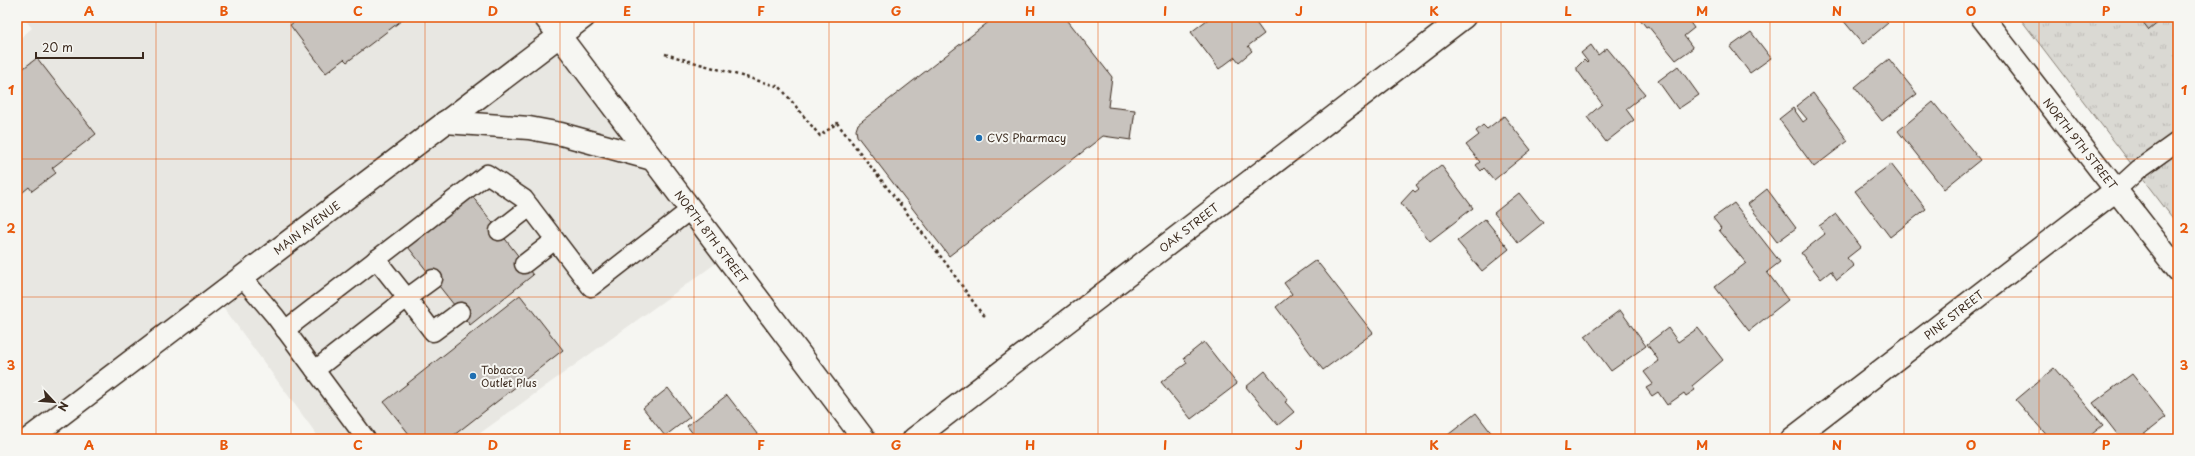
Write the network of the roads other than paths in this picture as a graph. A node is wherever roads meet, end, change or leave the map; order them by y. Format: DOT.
graph roads {
  1 [pos="545,17"];
  2 [pos="584,17"];
  3 [pos="1464,17"];
  4 [pos="1982,17"];
  5 [pos="559,35"];
  6 [pos="445,122"];
  7 [pos="2178,141"];
  8 [pos="652,158"];
  9 [pos="2116,190"];
  10 [pos="530,207"];
  11 [pos="690,210"];
  12 [pos="499,231"];
  13 [pos="555,240"];
  14 [pos="376,259"];
  15 [pos="524,264"];
  16 [pos="2178,270"];
  17 [pos="242,277"];
  18 [pos="433,279"];
  19 [pos="408,298"];
  20 [pos="460,312"];
  21 [pos="285,330"];
  22 [pos="315,370"];
  23 [pos="29,439"];
  24 [pos="366,439"];
  25 [pos="864,439"];
  26 [pos="914,439"];
  27 [pos="1792,439"];
  1 -- 5 [label="street, NORTH 8TH STREET"];
  2 -- 5 [label="street, MAIN AVENUE"];
  3 -- 26 [label="street, OAK STREET"];
  4 -- 9 [label="street, NORTH 9TH STREET"];
  5 -- 6 [label="street, MAIN AVENUE"];
  5 -- 8 [label="street, NORTH 8TH STREET"];
  6 -- 8 [label="street"];
  6 -- 17 [label="street, MAIN AVENUE"];
  7 -- 9 [label="lane"];
  8 -- 11 [label="street, NORTH 8TH STREET"];
  9 -- 16 [label="street, NORTH 9TH STREET"];
  9 -- 27 [label="street, PINE STREET"];
  10 -- 12 [label="lane"];
  10 -- 13 [label="lane"];
  10 -- 14 [label="lane"];
  11 -- 13 [label="lane"];
  11 -- 25 [label="street, NORTH 8TH STREET"];
  13 -- 15 [label="lane"];
  14 -- 19 [label="lane"];
  14 -- 21 [label="lane"];
  17 -- 21 [label="lane"];
  17 -- 23 [label="street, MAIN AVENUE"];
  18 -- 19 [label="lane"];
  19 -- 20 [label="lane"];
  19 -- 22 [label="lane"];
  21 -- 22 [label="lane"];
  22 -- 24 [label="lane"];
}
